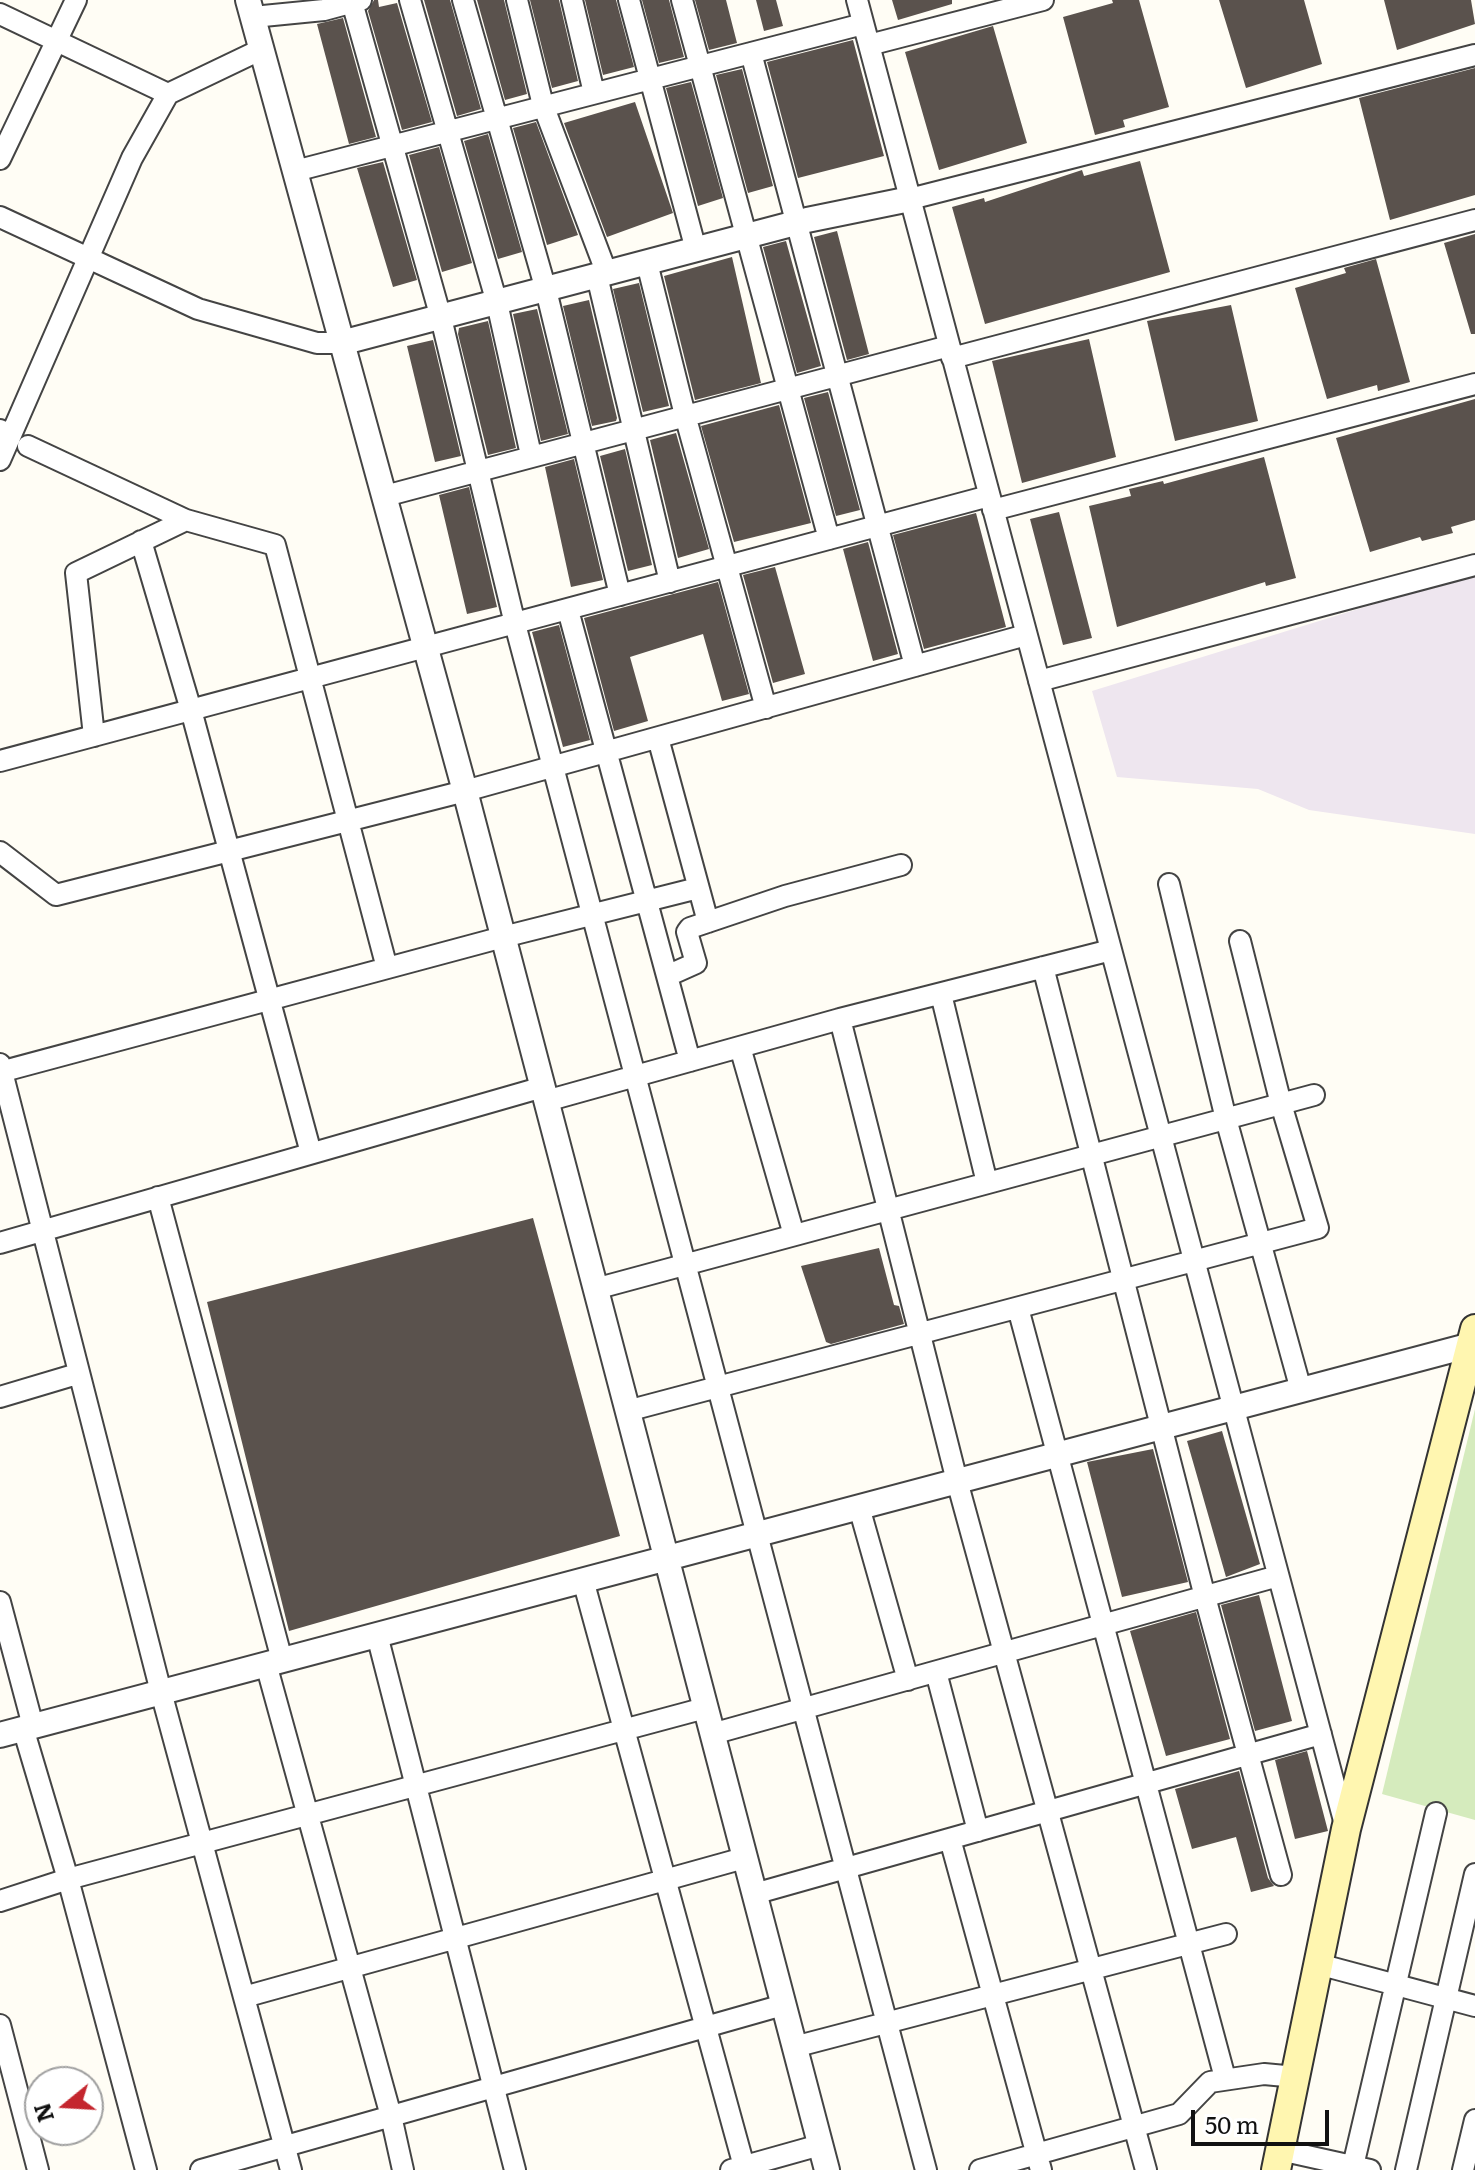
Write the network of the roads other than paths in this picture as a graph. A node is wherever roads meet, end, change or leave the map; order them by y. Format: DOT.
graph roads {
  1 [pos="76,0"];
  2 [pos="410,0"];
  3 [pos="463,0"];
  4 [pos="517,0"];
  5 [pos="572,0"];
  6 [pos="629,0"];
  7 [pos="682,0"];
  8 [pos="857,0"];
  9 [pos="1043,0"];
  10 [pos="356,1"];
  11 [pos="251,8"];
  12 [pos="0,14"];
  13 [pos="863,24"];
  14 [pos="57,40"];
  15 [pos="869,45"];
  16 [pos="262,49"];
  17 [pos="751,53"];
  18 [pos="1475,55"];
  19 [pos="700,66"];
  20 [pos="649,79"];
  21 [pos="594,93"];
  22 [pos="168,94"];
  23 [pos="543,105"];
  24 [pos="495,118"];
  25 [pos="447,130"];
  26 [pos="391,144"];
  27 [pos="0,159"];
  28 [pos="295,171"];
  29 [pos="910,199"];
  30 [pos="0,217"];
  31 [pos="1475,220"];
  32 [pos="798,223"];
  33 [pos="746,236"];
  34 [pos="696,250"];
  35 [pos="89,257"];
  36 [pos="647,263"];
  37 [pos="602,275"];
  38 [pos="546,290"];
  39 [pos="497,303"];
  40 [pos="441,318"];
  41 [pos="341,343"];
  42 [pos="951,352"];
  43 [pos="839,374"];
  44 [pos="1475,384"];
  45 [pos="787,388"];
  46 [pos="685,415"];
  47 [pos="633,428"];
  48 [pos="13,437"];
  49 [pos="584,441"];
  50 [pos="531,455"];
  51 [pos="0,460"];
  52 [pos="478,469"];
  53 [pos="385,496"];
  54 [pos="991,503"];
  55 [pos="186,520"];
  56 [pos="880,525"];
  57 [pos="829,539"];
  58 [pos="141,541"];
  59 [pos="1475,565"];
  60 [pos="725,567"];
  61 [pos="670,582"];
  62 [pos="620,595"];
  63 [pos="568,610"];
  64 [pos="515,624"];
  65 [pos="1026,635"];
  66 [pos="427,648"];
  67 [pos="915,666"];
  68 [pos="311,679"];
  69 [pos="1039,681"];
  70 [pos="766,708"];
  71 [pos="191,710"];
  72 [pos="94,736"];
  73 [pos="658,738"];
  74 [pos="607,752"];
  75 [pos="0,761"];
  76 [pos="553,767"];
  77 [pos="465,791"];
  78 [pos="348,822"];
  79 [pos="0,852"];
  80 [pos="229,852"];
  81 [pos="901,865"];
  82 [pos="1169,884"];
  83 [pos="698,888"];
  84 [pos="647,900"];
  85 [pos="593,914"];
  86 [pos="708,922"];
  87 [pos="503,937"];
  88 [pos="1240,941"];
  89 [pos="1111,950"];
  90 [pos="1043,967"];
  91 [pos="387,968"];
  92 [pos="667,976"];
  93 [pos="941,994"];
  94 [pos="268,1000"];
  95 [pos="840,1019"];
  96 [pos="740,1047"];
  97 [pos="690,1061"];
  98 [pos="1,1069"];
  99 [pos="637,1076"];
  100 [pos="544,1094"];
  101 [pos="1314,1095"];
  102 [pos="1281,1104"];
  103 [pos="1226,1119"];
  104 [pos="1161,1136"];
  105 [pos="311,1153"];
  106 [pos="1091,1155"];
  107 [pos="987,1183"];
  108 [pos="158,1197"];
  109 [pos="888,1210"];
  110 [pos="42,1230"];
  111 [pos="794,1235"];
  112 [pos="0,1243"];
  113 [pos="1260,1244"];
  114 [pos="1194,1262"];
  115 [pos="686,1265"];
  116 [pos="1123,1281"];
  117 [pos="595,1289"];
  118 [pos="1018,1308"];
  119 [pos="920,1334"];
  120 [pos="1473,1337"];
  121 [pos="77,1374"];
  122 [pos="717,1387"];
  123 [pos="1301,1390"];
  124 [pos="0,1397"];
  125 [pos="1233,1408"];
  126 [pos="627,1411"];
  127 [pos="1161,1427"];
  128 [pos="1056,1455"];
  129 [pos="957,1481"];
  130 [pos="859,1507"];
  131 [pos="756,1534"];
  132 [pos="665,1558"];
  133 [pos="1278,1576"];
  134 [pos="583,1580"];
  135 [pos="1205,1597"];
  136 [pos="0,1602"];
  137 [pos="1103,1625"];
  138 [pos="377,1635"];
  139 [pos="1005,1653"];
  140 [pos="274,1662"];
  141 [pos="936,1672"];
  142 [pos="908,1680"];
  143 [pos="161,1692"];
  144 [pos="705,1708"];
  145 [pos="802,1709"];
  146 [pos="19,1730"];
  147 [pos="624,1730"];
  148 [pos="712,1734"];
  149 [pos="1321,1734"];
  150 [pos="1249,1755"];
  151 [pos="1145,1784"];
  152 [pos="416,1786"];
  153 [pos="1048,1811"];
  154 [pos="1436,1813"];
  155 [pos="307,1815"];
  156 [pos="1346,1829"];
  157 [pos="978,1831"];
  158 [pos="950,1839"];
  159 [pos="202,1843"];
  160 [pos="744,1858"];
  161 [pos="845,1868"];
  162 [pos="1475,1874"];
  163 [pos="1281,1875"];
  164 [pos="68,1879"];
  165 [pos="667,1882"];
  166 [pos="754,1894"];
  167 [pos="0,1901"];
  168 [pos="1226,1934"];
  169 [pos="456,1939"];
  170 [pos="1188,1944"];
  171 [pos="1318,1964"];
  172 [pos="350,1968"];
  173 [pos="1092,1969"];
  174 [pos="1394,1984"];
  175 [pos="991,1995"];
  176 [pos="244,1997"];
  177 [pos="1446,1999"];
  178 [pos="783,2005"];
  179 [pos="1475,2006"];
  180 [pos="887,2023"];
  181 [pos="0,2025"];
  182 [pos="708,2027"];
  183 [pos="794,2047"];
  184 [pos="1296,2077"];
  185 [pos="1225,2078"];
  186 [pos="494,2087"];
  187 [pos="391,2116"];
  188 [pos="1475,2120"];
  189 [pos="1135,2128"];
  190 [pos="820,2145"];
  191 [pos="285,2146"];
  192 [pos="1278,2160"];
  193 [pos="1039,2162"];
  194 [pos="1362,2168"];
  195 [pos="740,2169"];
  196 [pos="38,2170"];
  197 [pos="146,2170"];
  198 [pos="201,2170"];
  199 [pos="291,2170"];
  200 [pos="403,2170"];
  201 [pos="515,2170"];
  202 [pos="827,2170"];
  203 [pos="926,2170"];
  204 [pos="980,2170"];
  205 [pos="1146,2170"];
  206 [pos="1406,2170"];
  207 [pos="1463,2170"];
  1 -- 14 [label="street"];
  2 -- 25 [label="street"];
  3 -- 24 [label="street"];
  4 -- 23 [label="street"];
  5 -- 21 [label="street"];
  6 -- 20 [label="street"];
  7 -- 19 [label="street"];
  8 -- 13 [label="street"];
  9 -- 15 [label="street"];
  10 -- 11 [label="street"];
  10 -- 26 [label="street"];
  11 -- 16 [label="street"];
  12 -- 14 [label="street"];
  13 -- 15 [label="street"];
  13 -- 17 [label="street"];
  14 -- 22 [label="street"];
  14 -- 27 [label="street"];
  15 -- 29 [label="street"];
  16 -- 22 [label="street"];
  16 -- 28 [label="street"];
  17 -- 19 [label="street"];
  17 -- 32 [label="street"];
  18 -- 29 [label="street"];
  19 -- 20 [label="street"];
  19 -- 33 [label="street"];
  20 -- 21 [label="street"];
  20 -- 34 [label="street"];
  21 -- 23 [label="street"];
  22 -- 35 [label="street"];
  23 -- 24 [label="street"];
  23 -- 37 [label="street"];
  24 -- 25 [label="street"];
  24 -- 38 [label="street"];
  25 -- 26 [label="street"];
  25 -- 39 [label="street"];
  26 -- 28 [label="street"];
  26 -- 40 [label="street"];
  28 -- 41 [label="street"];
  29 -- 32 [label="street"];
  29 -- 42 [label="street"];
  30 -- 35 [label="street"];
  31 -- 42 [label="street"];
  32 -- 33 [label="street"];
  32 -- 43 [label="street"];
  33 -- 34 [label="street"];
  33 -- 45 [label="street"];
  34 -- 36 [label="street"];
  35 -- 41 [label="street"];
  35 -- 48 [label="street"];
  36 -- 37 [label="street"];
  36 -- 46 [label="street"];
  37 -- 38 [label="street"];
  37 -- 47 [label="street"];
  38 -- 39 [label="street"];
  38 -- 49 [label="street"];
  39 -- 40 [label="street"];
  39 -- 50 [label="street"];
  40 -- 41 [label="street"];
  40 -- 52 [label="street"];
  41 -- 53 [label="street"];
  42 -- 43 [label="street"];
  42 -- 54 [label="street"];
  43 -- 45 [label="street"];
  43 -- 56 [label="street"];
  44 -- 54 [label="street"];
  45 -- 46 [label="street"];
  45 -- 57 [label="street"];
  46 -- 47 [label="street"];
  46 -- 60 [label="street"];
  47 -- 49 [label="street"];
  47 -- 61 [label="street"];
  48 -- 51 [label="street"];
  48 -- 55 [label="street"];
  49 -- 50 [label="street"];
  49 -- 62 [label="street"];
  50 -- 52 [label="street"];
  52 -- 53 [label="street"];
  52 -- 64 [label="street"];
  53 -- 66 [label="street"];
  54 -- 56 [label="street"];
  54 -- 65 [label="street"];
  55 -- 58 [label="street"];
  55 -- 68 [label="street"];
  56 -- 57 [label="street"];
  56 -- 67 [label="street"];
  57 -- 60 [label="street"];
  58 -- 71 [label="street"];
  58 -- 72 [label="street"];
  59 -- 69 [label="street"];
  60 -- 61 [label="street"];
  60 -- 70 [label="street"];
  61 -- 62 [label="street"];
  62 -- 63 [label="street"];
  63 -- 64 [label="street"];
  63 -- 74 [label="street"];
  64 -- 66 [label="street"];
  64 -- 76 [label="street"];
  65 -- 67 [label="street"];
  65 -- 69 [label="street"];
  66 -- 68 [label="street"];
  66 -- 77 [label="street"];
  67 -- 70 [label="street"];
  68 -- 71 [label="street"];
  68 -- 78 [label="street"];
  69 -- 89 [label="street"];
  70 -- 73 [label="street"];
  71 -- 72 [label="street"];
  71 -- 80 [label="street"];
  72 -- 75 [label="street"];
  73 -- 74 [label="street"];
  73 -- 83 [label="street"];
  74 -- 76 [label="street"];
  74 -- 84 [label="street"];
  76 -- 77 [label="street"];
  76 -- 85 [label="street"];
  77 -- 78 [label="street"];
  77 -- 87 [label="street"];
  78 -- 80 [label="street"];
  78 -- 91 [label="street"];
  79 -- 80 [label="street"];
  80 -- 94 [label="street"];
  81 -- 86 [label="street"];
  82 -- 103 [label="street"];
  83 -- 84 [label="street"];
  83 -- 86 [label="street"];
  84 -- 85 [label="street"];
  84 -- 92 [label="street"];
  85 -- 87 [label="street"];
  85 -- 99 [label="street"];
  86 -- 92 [label="street"];
  87 -- 91 [label="street"];
  87 -- 100 [label="street"];
  88 -- 102 [label="street"];
  89 -- 90 [label="street"];
  89 -- 104 [label="street"];
  90 -- 93 [label="street"];
  90 -- 106 [label="street"];
  91 -- 94 [label="street"];
  92 -- 97 [label="street"];
  93 -- 95 [label="street"];
  93 -- 107 [label="street"];
  94 -- 98 [label="street"];
  94 -- 105 [label="street"];
  95 -- 96 [label="street"];
  95 -- 109 [label="street"];
  96 -- 97 [label="street"];
  96 -- 111 [label="street"];
  97 -- 99 [label="street"];
  98 -- 110 [label="street"];
  99 -- 100 [label="street"];
  99 -- 115 [label="street"];
  100 -- 105 [label="street"];
  100 -- 117 [label="street"];
  101 -- 102 [label="street"];
  102 -- 103 [label="street"];
  102 -- 113 [label="street"];
  103 -- 104 [label="street"];
  103 -- 113 [label="street"];
  104 -- 106 [label="street"];
  104 -- 114 [label="street"];
  105 -- 108 [label="street"];
  106 -- 107 [label="street"];
  106 -- 116 [label="street"];
  107 -- 109 [label="street"];
  108 -- 110 [label="street"];
  108 -- 140 [label="street"];
  109 -- 111 [label="street"];
  109 -- 119 [label="street"];
  110 -- 112 [label="street"];
  110 -- 121 [label="street"];
  111 -- 115 [label="street"];
  113 -- 114 [label="street"];
  113 -- 123 [label="street"];
  114 -- 116 [label="street"];
  114 -- 125 [label="street"];
  115 -- 117 [label="street"];
  115 -- 122 [label="street"];
  116 -- 118 [label="street"];
  116 -- 127 [label="street"];
  117 -- 126 [label="street"];
  118 -- 119 [label="street"];
  118 -- 128 [label="street"];
  119 -- 122 [label="street"];
  119 -- 129 [label="street"];
  120 -- 123 [label="street"];
  120 -- 156 [label="main road"];
  121 -- 124 [label="street"];
  121 -- 143 [label="street"];
  122 -- 126 [label="street"];
  122 -- 131 [label="street"];
  123 -- 125 [label="street"];
  125 -- 127 [label="street"];
  125 -- 133 [label="street"];
  126 -- 132 [label="street"];
  127 -- 128 [label="street"];
  127 -- 135 [label="street"];
  128 -- 129 [label="street"];
  128 -- 137 [label="street"];
  129 -- 130 [label="street"];
  129 -- 139 [label="street"];
  130 -- 131 [label="street"];
  130 -- 142 [label="street"];
  131 -- 132 [label="street"];
  131 -- 145 [label="street"];
  132 -- 134 [label="street"];
  132 -- 144 [label="street"];
  133 -- 135 [label="street"];
  133 -- 149 [label="street"];
  134 -- 138 [label="street"];
  134 -- 147 [label="street"];
  135 -- 137 [label="street"];
  135 -- 150 [label="street"];
  136 -- 146 [label="street"];
  137 -- 139 [label="street"];
  137 -- 151 [label="street"];
  138 -- 140 [label="street"];
  138 -- 152 [label="street"];
  139 -- 141 [label="street"];
  139 -- 153 [label="street"];
  140 -- 143 [label="street"];
  140 -- 155 [label="street"];
  141 -- 142 [label="street"];
  141 -- 157 [label="street"];
  142 -- 145 [label="street"];
  143 -- 146 [label="street"];
  143 -- 159 [label="street"];
  144 -- 147 [label="street"];
  144 -- 148 [label="street"];
  145 -- 148 [label="street"];
  145 -- 161 [label="street"];
  146 -- 164 [label="street"];
  147 -- 152 [label="street"];
  147 -- 165 [label="street"];
  148 -- 160 [label="street"];
  149 -- 150 [label="street"];
  149 -- 156 [label="street"];
  150 -- 151 [label="street"];
  150 -- 163 [label="street"];
  151 -- 153 [label="street"];
  151 -- 170 [label="street"];
  152 -- 155 [label="street"];
  152 -- 169 [label="street"];
  153 -- 157 [label="street"];
  153 -- 173 [label="street"];
  154 -- 174 [label="street"];
  155 -- 159 [label="street"];
  155 -- 172 [label="street"];
  156 -- 171 [label="main road"];
  157 -- 158 [label="street"];
  158 -- 161 [label="street"];
  158 -- 175 [label="street"];
  159 -- 164 [label="street"];
  159 -- 176 [label="street"];
  160 -- 165 [label="street"];
  160 -- 166 [label="street"];
  161 -- 166 [label="street"];
  161 -- 180 [label="street"];
  162 -- 177 [label="street"];
  164 -- 167 [label="street"];
  164 -- 197 [label="street"];
  165 -- 169 [label="street"];
  165 -- 182 [label="street"];
  166 -- 178 [label="street"];
  168 -- 170 [label="street"];
  169 -- 172 [label="street"];
  169 -- 186 [label="street"];
  170 -- 173 [label="street"];
  170 -- 185 [label="street"];
  171 -- 174 [label="street"];
  171 -- 184 [label="main road"];
  172 -- 176 [label="street"];
  172 -- 187 [label="street"];
  173 -- 175 [label="street"];
  173 -- 189 [label="street"];
  174 -- 177 [label="street"];
  174 -- 194 [label="street"];
  175 -- 180 [label="street"];
  175 -- 193 [label="street"];
  176 -- 191 [label="street"];
  177 -- 179 [label="street"];
  177 -- 206 [label="street"];
  178 -- 182 [label="street"];
  178 -- 183 [label="street"];
  180 -- 183 [label="street"];
  180 -- 203 [label="street"];
  181 -- 196 [label="street"];
  182 -- 186 [label="street"];
  182 -- 195 [label="street"];
  183 -- 190 [label="street"];
  184 -- 185 [label="street"];
  184 -- 192 [label="main road"];
  185 -- 189 [label="street"];
  186 -- 187 [label="street"];
  186 -- 201 [label="street"];
  187 -- 191 [label="street"];
  187 -- 200 [label="street"];
  188 -- 207 [label="street"];
  189 -- 193 [label="street"];
  189 -- 205 [label="street"];
  190 -- 195 [label="street"];
  190 -- 202 [label="street"];
  191 -- 198 [label="street"];
  191 -- 199 [label="street"];
  192 -- 194 [label="street"];
  193 -- 204 [label="street"];
}
